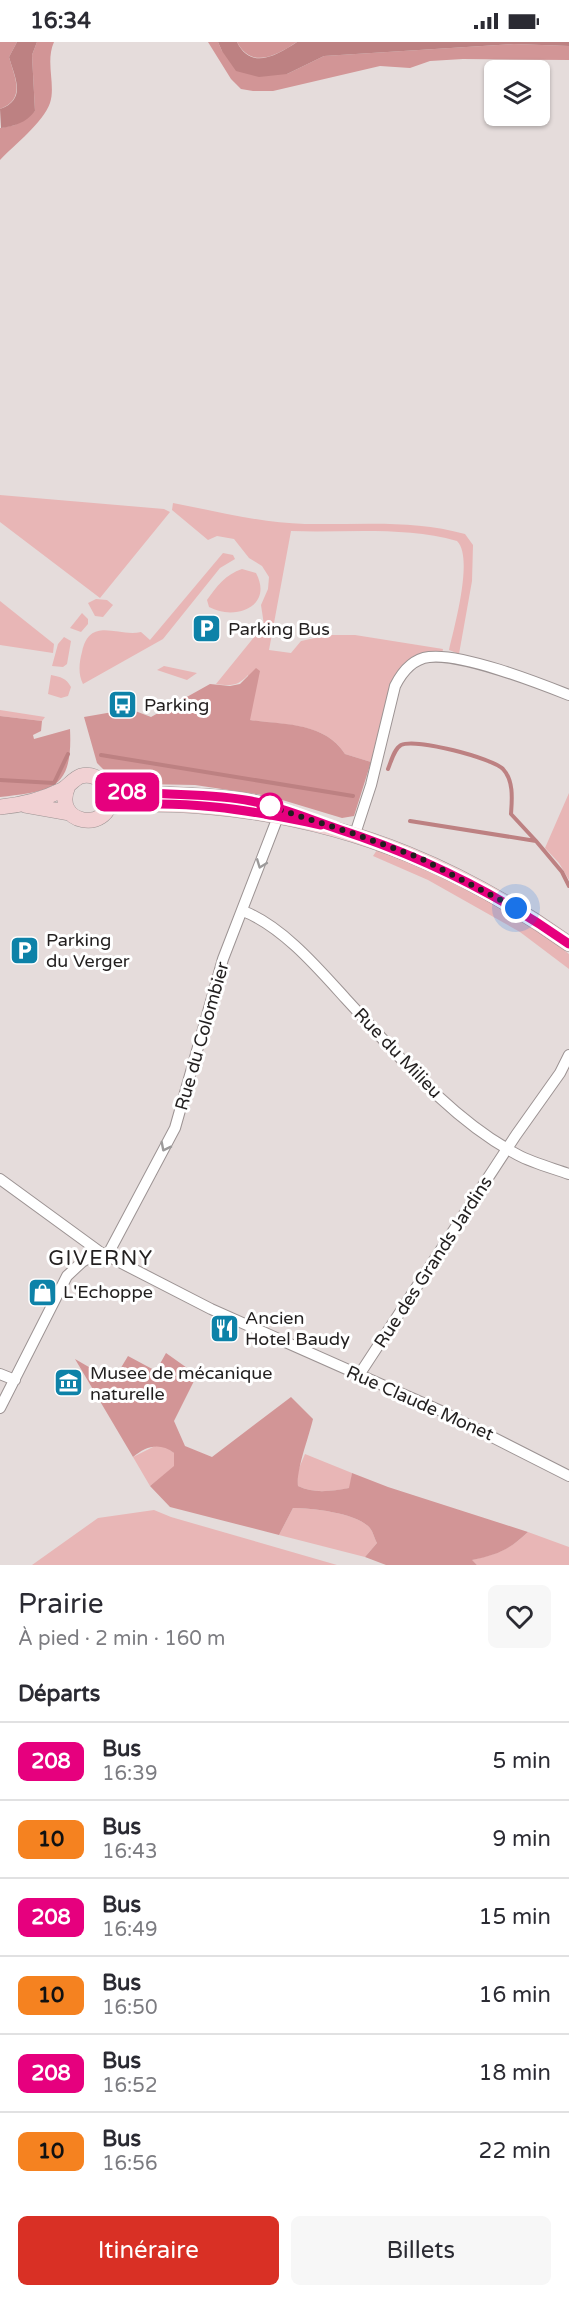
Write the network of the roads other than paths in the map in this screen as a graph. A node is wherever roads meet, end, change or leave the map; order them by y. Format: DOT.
graph roads {
  1 [pos="569,695"];
  2 [pos="68,786"];
  3 [pos="107,787"];
  4 [pos="25,805"];
  5 [pos="0,807"];
  6 [pos="108,807"];
  7 [pos="70,813"];
  8 [pos="280,813"];
  9 [pos="355,834"];
  10 [pos="243,911"];
  11 [pos="569,944"];
  12 [pos="569,1055"];
  13 [pos="507,1149"];
  14 [pos="569,1174"];
  15 [pos="0,1179"];
  16 [pos="104,1254"];
  17 [pos="0,1374"];
  18 [pos="359,1375"];
  19 [pos="15,1380"];
  20 [pos="0,1408"];
  21 [pos="569,1476"];
  1 -- 9 [label="street"];
  2 -- 3 [label="main road"];
  2 -- 4 [label="main road"];
  2 -- 7 [label="main road"];
  3 -- 6 [label="main road"];
  3 -- 8 [label="main road"];
  4 -- 5 [label="main road"];
  4 -- 7 [label="main road"];
  6 -- 7 [label="main road"];
  6 -- 8 [label="main road"];
  8 -- 9 [label="main road"];
  8 -- 10 [label="street, Rue du Colombier, one-way"];
  9 -- 11 [label="main road"];
  10 -- 13 [label="street, Rue du Milieu"];
  10 -- 16 [label="street, Rue du Colombier, one-way"];
  12 -- 13 [label="street, Rue des Grands Jardins"];
  13 -- 14 [label="street, Rue du Milieu"];
  13 -- 18 [label="street, Rue des Grands Jardins"];
  15 -- 16 [label="street, Rue Claude Monet"];
  16 -- 18 [label="street, Rue Claude Monet"];
  16 -- 19 [label="street"];
  17 -- 19 [label="street"];
  18 -- 21 [label="street, Rue Claude Monet"];
  19 -- 20 [label="street"];
}
